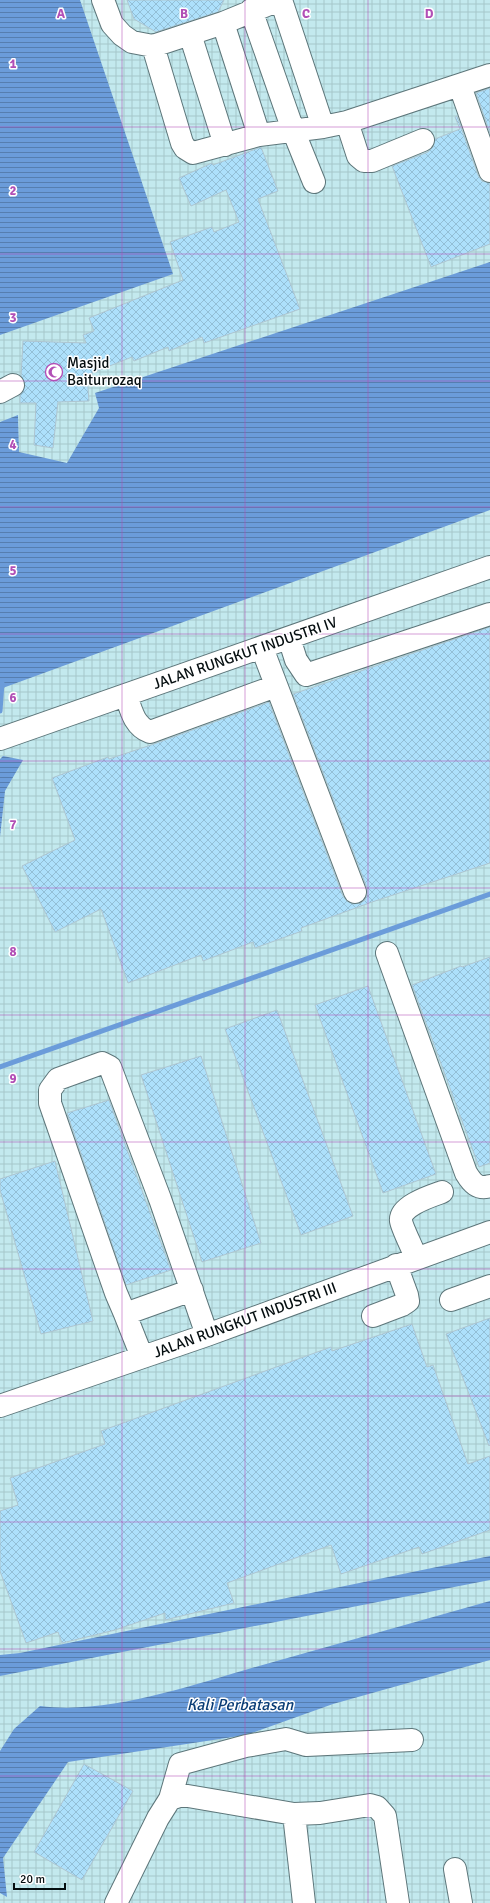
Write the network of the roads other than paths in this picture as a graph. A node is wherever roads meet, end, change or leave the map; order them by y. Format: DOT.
graph roads {
  1 [pos="103,0"];
  2 [pos="280,0"];
  3 [pos="251,10"];
  4 [pos="223,23"];
  5 [pos="190,34"];
  6 [pos="153,46"];
  7 [pos="490,75"];
  8 [pos="460,86"];
  9 [pos="347,122"];
  10 [pos="323,127"];
  11 [pos="293,130"];
  12 [pos="259,135"];
  13 [pos="423,140"];
  14 [pos="225,145"];
  15 [pos="490,171"];
  16 [pos="314,182"];
  17 [pos="490,567"];
  18 [pos="490,614"];
  19 [pos="288,638"];
  20 [pos="262,648"];
  21 [pos="276,686"];
  22 [pos="126,695"];
  23 [pos="0,738"];
  24 [pos="354,892"];
  25 [pos="387,953"];
  26 [pos="490,1186"];
  27 [pos="442,1192"];
  28 [pos="490,1232"];
  29 [pos="416,1258"];
  30 [pos="396,1265"];
  31 [pos="490,1286"];
  32 [pos="192,1290"];
  33 [pos="451,1300"];
  34 [pos="125,1314"];
  35 [pos="373,1316"];
  36 [pos="207,1335"];
  37 [pos="142,1357"];
  38 [pos="0,1406"];
  39 [pos="412,1740"];
  40 [pos="170,1799"];
  41 [pos="294,1814"];
  42 [pos="455,1869"];
  43 [pos="116,1903"];
  44 [pos="304,1903"];
  45 [pos="398,1903"];
  46 [pos="461,1903"];
  1 -- 6 [label="street"];
  2 -- 3 [label="street"];
  2 -- 10 [label="street"];
  3 -- 4 [label="street"];
  3 -- 11 [label="street"];
  4 -- 5 [label="street"];
  4 -- 12 [label="street"];
  5 -- 6 [label="street"];
  5 -- 14 [label="street"];
  6 -- 14 [label="street"];
  7 -- 8 [label="street"];
  8 -- 9 [label="street"];
  8 -- 15 [label="street"];
  9 -- 10 [label="street"];
  9 -- 13 [label="street"];
  10 -- 11 [label="street"];
  11 -- 12 [label="street"];
  11 -- 16 [label="street"];
  12 -- 14 [label="street"];
  17 -- 19 [label="street, JALAN RUNGKUT INDUSTRI IV"];
  18 -- 19 [label="street"];
  19 -- 20 [label="street, JALAN RUNGKUT INDUSTRI IV"];
  20 -- 21 [label="street"];
  20 -- 22 [label="street, JALAN RUNGKUT INDUSTRI IV"];
  21 -- 22 [label="street"];
  21 -- 24 [label="street"];
  22 -- 23 [label="street, JALAN RUNGKUT INDUSTRI IV"];
  25 -- 26 [label="street"];
  27 -- 29 [label="street"];
  28 -- 29 [label="street, JALAN RUNGKUT INDUSTRI III"];
  29 -- 30 [label="street, JALAN RUNGKUT INDUSTRI III"];
  30 -- 35 [label="street"];
  30 -- 36 [label="street, JALAN RUNGKUT INDUSTRI III"];
  31 -- 33 [label="street"];
  32 -- 34 [label="street"];
  32 -- 34 [label="street"];
  32 -- 36 [label="street"];
  34 -- 37 [label="street"];
  36 -- 37 [label="street, JALAN RUNGKUT INDUSTRI III"];
  37 -- 38 [label="street, JALAN RUNGKUT INDUSTRI III"];
  39 -- 40 [label="street"];
  40 -- 41 [label="street"];
  40 -- 43 [label="street"];
  41 -- 44 [label="street"];
  41 -- 45 [label="street"];
  42 -- 46 [label="street"];
}
